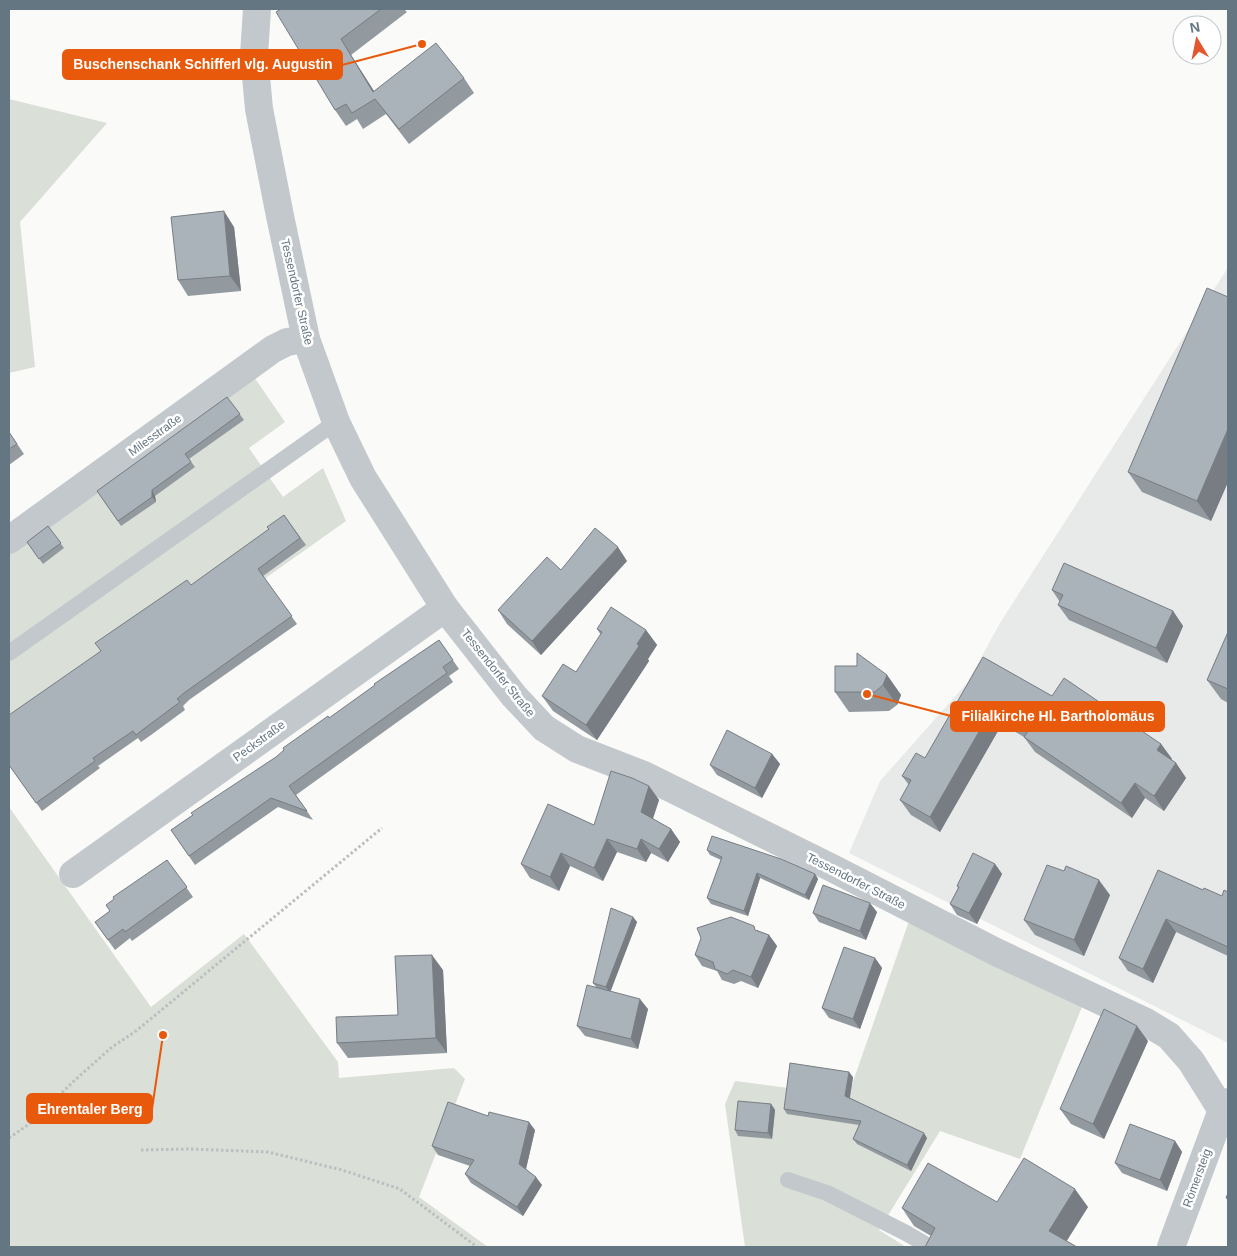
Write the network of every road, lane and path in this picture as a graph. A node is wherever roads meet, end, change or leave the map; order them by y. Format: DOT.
graph roads {
  1 [pos="257,9"];
  2 [pos="306,338"];
  3 [pos="336,422"];
  4 [pos="9,540"];
  5 [pos="445,608"];
  6 [pos="9,653"];
  7 [pos="382,828"];
  8 [pos="73,874"];
  9 [pos="1226,1111"];
  10 [pos="9,1138"];
  11 [pos="141,1150"];
  12 [pos="788,1180"];
  13 [pos="477,1247"];
  14 [pos="930,1247"];
  15 [pos="1171,1247"];
  1 -- 2 [label="street, Tessendorfer Straße"];
  2 -- 3 [label="street, Tessendorfer Straße"];
  2 -- 4 [label="street, Milesstraße"];
  3 -- 5 [label="street, Tessendorfer Straße"];
  3 -- 6 [label="lane"];
  5 -- 8 [label="street, Peckstraße"];
  5 -- 9 [label="street, Tessendorfer Straße"];
  7 -- 10 [label="path"];
  9 -- 15 [label="street, Römersteig"];
  11 -- 13 [label="path"];
  12 -- 14 [label="lane"];
}
